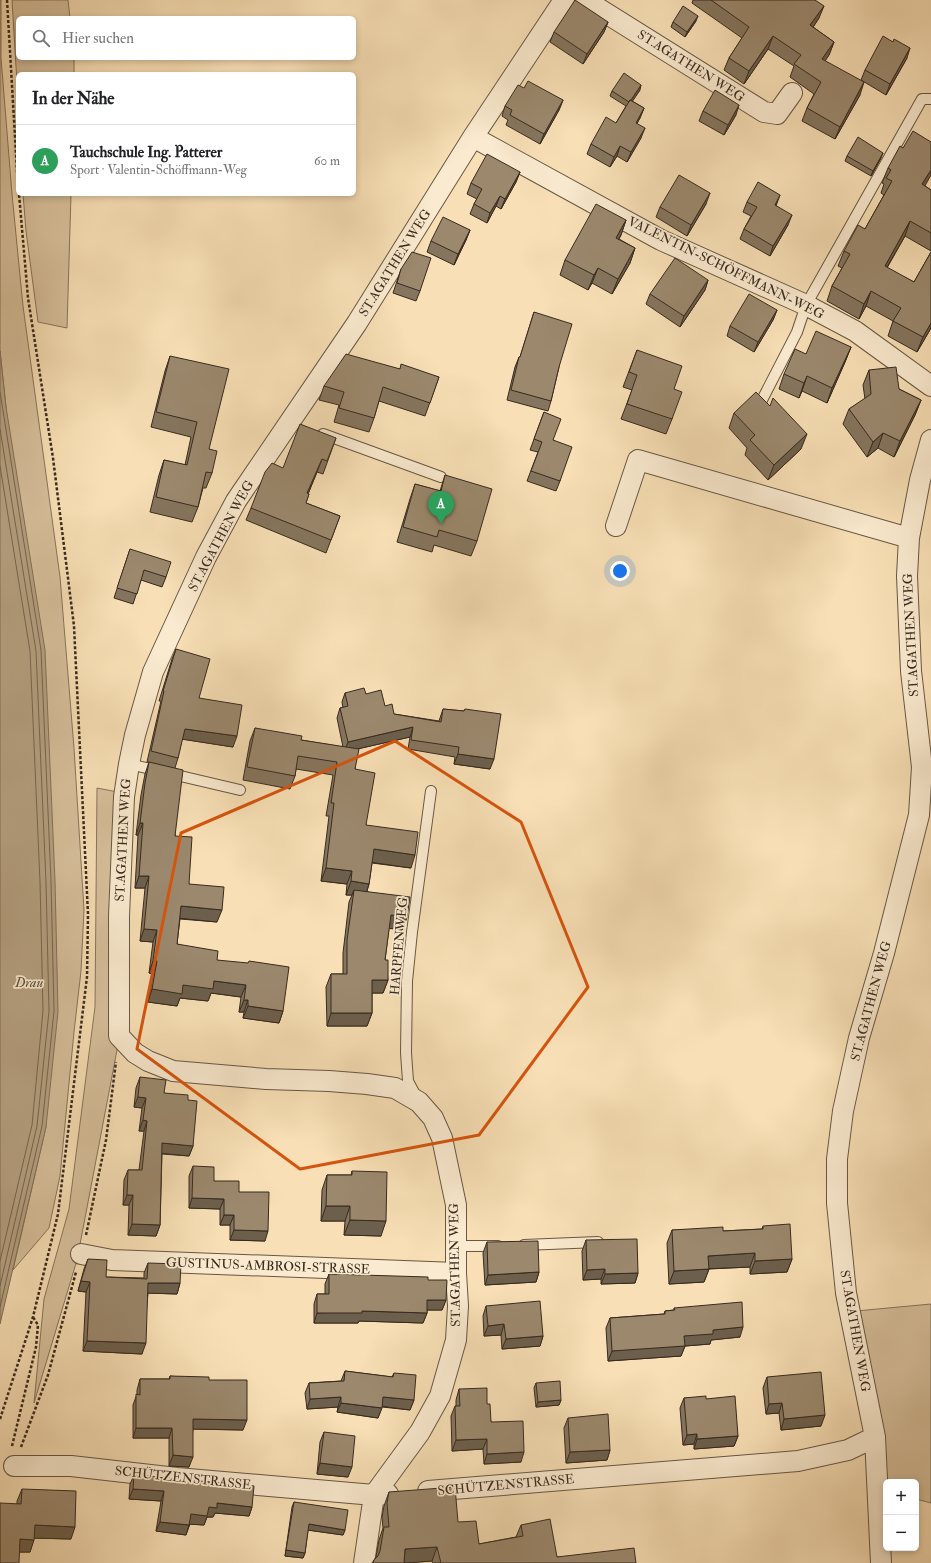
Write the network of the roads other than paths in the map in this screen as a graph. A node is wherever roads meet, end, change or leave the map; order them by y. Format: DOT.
graph roads {
  1 [pos="564,0"];
  2 [pos="585,0"];
  3 [pos="792,93"];
  4 [pos="931,99"];
  5 [pos="473,137"];
  6 [pos="806,305"];
  7 [pos="931,386"];
  8 [pos="761,402"];
  9 [pos="311,430"];
  10 [pos="931,440"];
  11 [pos="441,477"];
  12 [pos="616,526"];
  13 [pos="909,538"];
  14 [pos="129,764"];
  15 [pos="240,790"];
  16 [pos="431,791"];
  17 [pos="419,1102"];
  18 [pos="606,1241"];
  19 [pos="456,1246"];
  20 [pos="82,1254"];
  21 [pos="456,1273"];
  22 [pos="875,1437"];
  23 [pos="12,1458"];
  24 [pos="374,1495"];
  25 [pos="364,1563"];
  26 [pos="881,1563"];
  1 -- 5 [label="street, ST.AGATHEN WEG"];
  2 -- 3 [label="street, ST.AGATHEN WEG"];
  4 -- 6 [label="lane"];
  5 -- 6 [label="street, VALENTIN-SCHÖFFMANN-WEG"];
  5 -- 14 [label="street, ST.AGATHEN WEG"];
  6 -- 7 [label="street, VALENTIN-SCHÖFFMANN-WEG"];
  6 -- 8 [label="lane"];
  9 -- 11 [label="lane"];
  10 -- 13 [label="street, ST.AGATHEN WEG"];
  12 -- 13 [label="street"];
  13 -- 22 [label="street, ST.AGATHEN WEG"];
  14 -- 15 [label="lane"];
  14 -- 17 [label="street, ST.AGATHEN WEG"];
  16 -- 17 [label="lane, HARPFENWEG"];
  17 -- 19 [label="street, ST.AGATHEN WEG"];
  18 -- 19 [label="lane"];
  19 -- 21 [label="street, ST.AGATHEN WEG"];
  20 -- 21 [label="street, GUSTINUS-AMBROSI-STRASSE"];
  21 -- 24 [label="street, ST.AGATHEN WEG"];
  22 -- 24 [label="street, SCHÜTZENSTRASSE"];
  22 -- 26 [label="street, ST.AGATHEN WEG"];
  23 -- 24 [label="street, SCHÜTZENSTRASSE"];
  24 -- 25 [label="street"];
}
